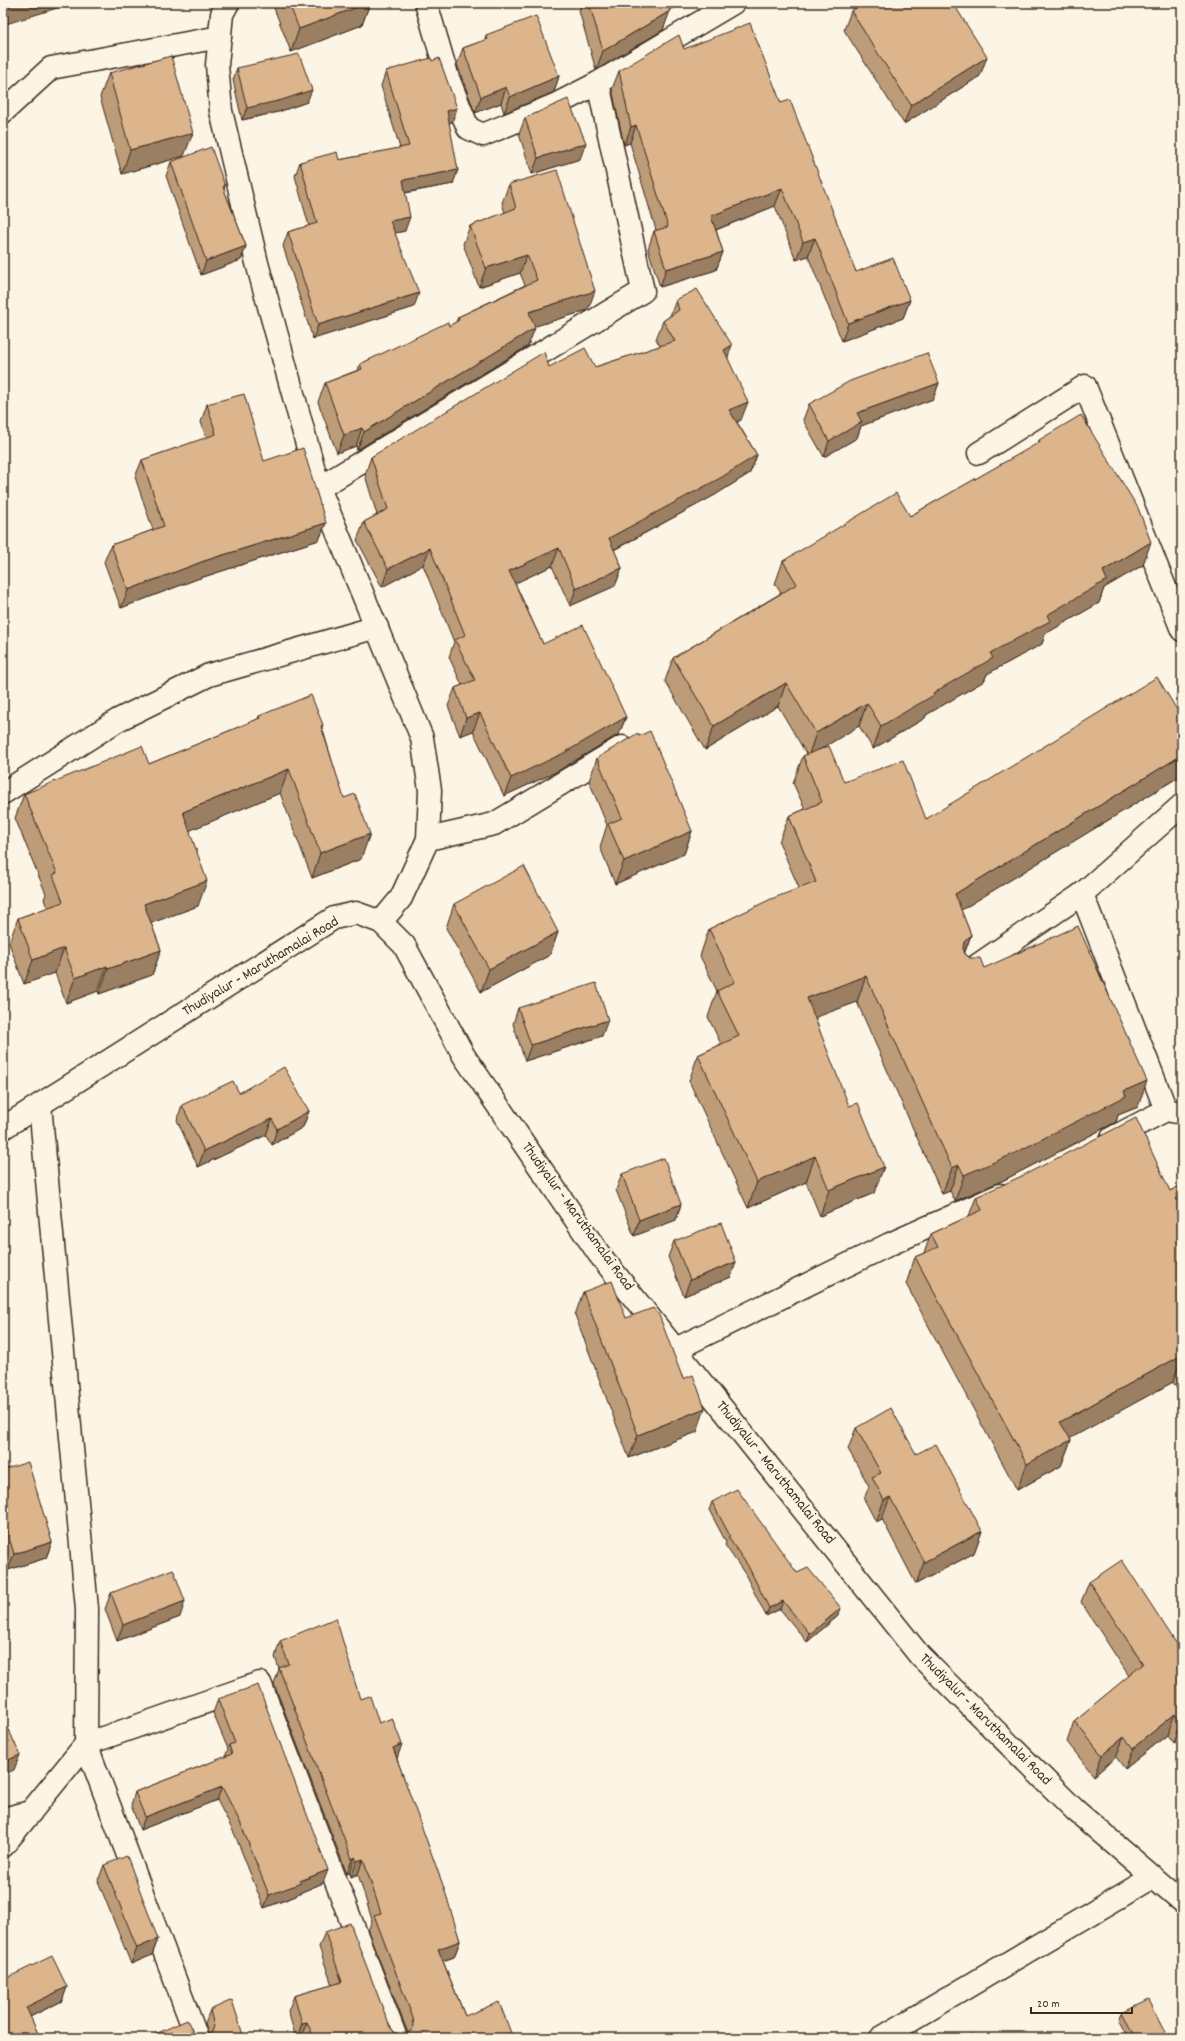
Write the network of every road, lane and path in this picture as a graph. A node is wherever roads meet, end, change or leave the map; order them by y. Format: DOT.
graph roads {
  1 [pos="228,3"];
  2 [pos="426,3"];
  3 [pos="733,3"];
  4 [pos="220,37"];
  5 [pos="598,83"];
  6 [pos="3,112"];
  7 [pos="979,452"];
  8 [pos="319,488"];
  9 [pos="377,627"];
  10 [pos="1182,630"];
  11 [pos="622,746"];
  12 [pos="3,793"];
  13 [pos="1182,805"];
  14 [pos="428,839"];
  15 [pos="1082,894"];
  16 [pos="381,922"];
  17 [pos="966,973"];
  18 [pos="40,1105"];
  19 [pos="1174,1111"];
  20 [pos="3,1128"];
  21 [pos="1091,1149"];
  22 [pos="1016,1187"];
  23 [pos="676,1349"];
  24 [pos="86,1744"];
  25 [pos="31,1812"];
  26 [pos="3,1819"];
  27 [pos="3,1846"];
  28 [pos="1153,1877"];
  29 [pos="1182,1902"];
  30 [pos="196,2038"];
  31 [pos="396,2038"];
  32 [pos="881,2038"];
  1 -- 4 [label="street"];
  2 -- 5 [label="street"];
  3 -- 5 [label="street"];
  4 -- 6 [label="street"];
  4 -- 8 [label="street"];
  5 -- 8 [label="street"];
  7 -- 10 [label="street"];
  8 -- 9 [label="street"];
  9 -- 12 [label="street"];
  9 -- 14 [label="street"];
  11 -- 14 [label="street"];
  13 -- 15 [label="street"];
  14 -- 16 [label="street"];
  15 -- 17 [label="street"];
  15 -- 19 [label="street"];
  16 -- 18 [label="street, Thudiyalur - Maruthamalai Road"];
  16 -- 23 [label="street, Thudiyalur - Maruthamalai Road"];
  18 -- 20 [label="street, Thudiyalur - Maruthamalai Road"];
  18 -- 24 [label="street"];
  19 -- 21 [label="street"];
  22 -- 23 [label="street"];
  23 -- 28 [label="street, Thudiyalur - Maruthamalai Road"];
  24 -- 25 [label="street"];
  24 -- 30 [label="street"];
  24 -- 31 [label="street"];
  25 -- 26 [label="street"];
  25 -- 27 [label="street"];
  28 -- 29 [label="street, Thudiyalur - Maruthamalai Road"];
  28 -- 32 [label="street"];
}
